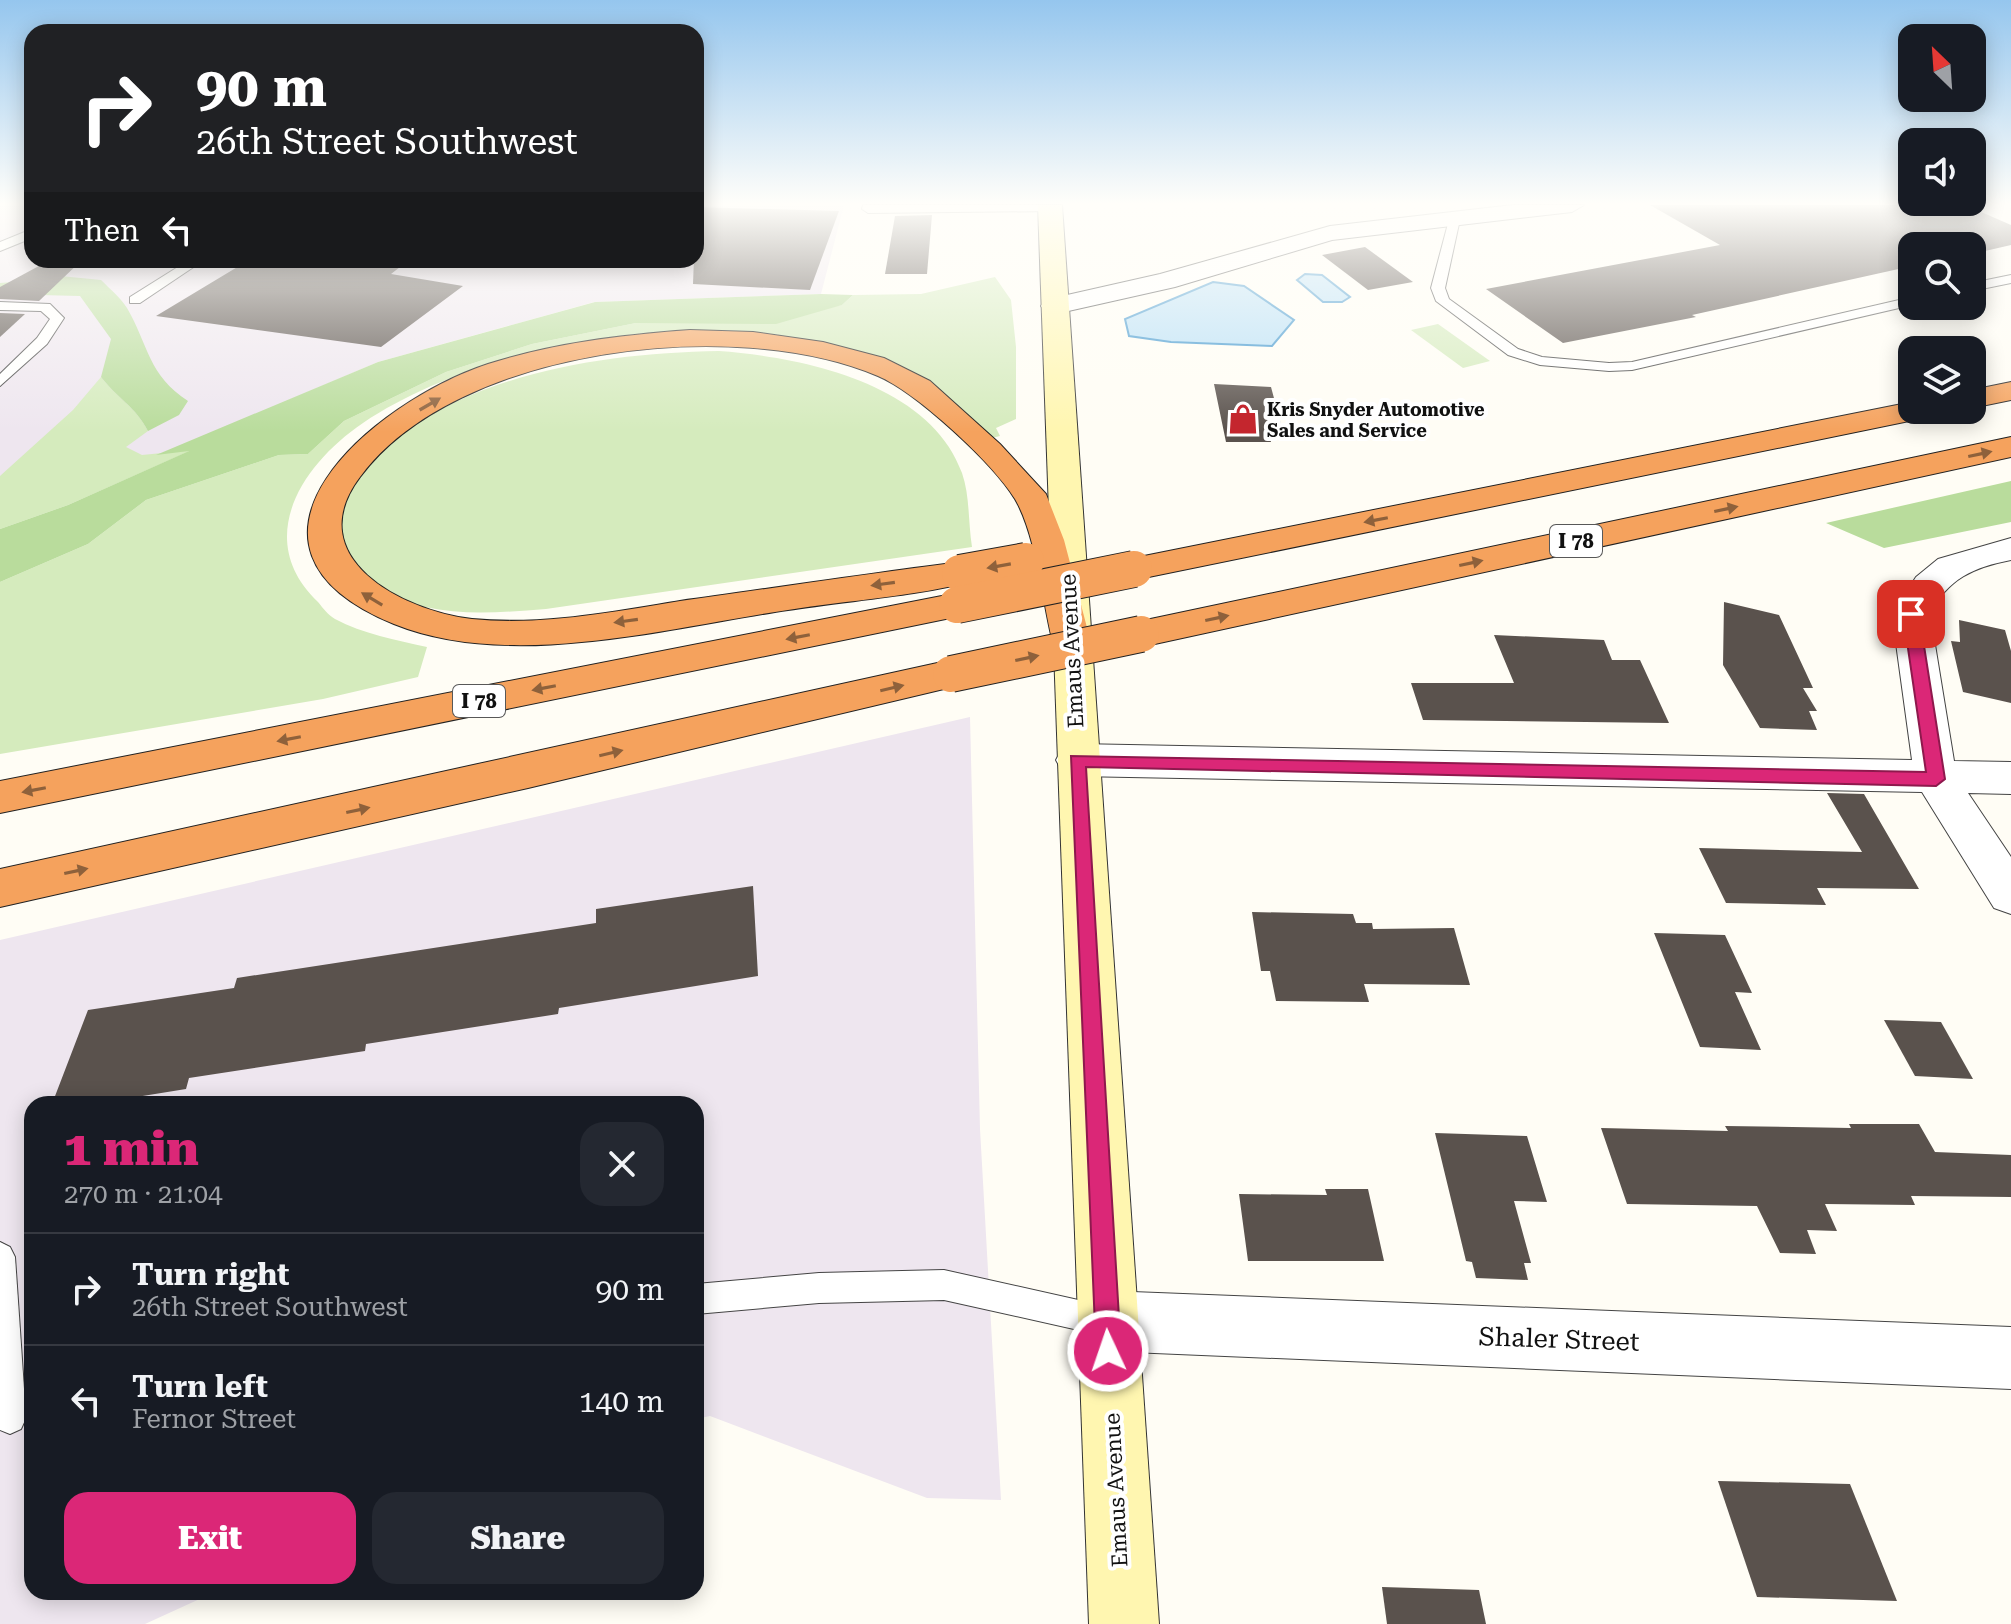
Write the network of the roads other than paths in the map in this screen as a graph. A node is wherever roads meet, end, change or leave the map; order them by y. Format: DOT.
graph roads {
  1 [pos="165,281"];
  2 [pos="1054,281"];
  3 [pos="1167,281"];
  4 [pos="1440,281"];
  5 [pos="135,300"];
  6 [pos="1898,304"];
  7 [pos="0,306"];
  8 [pos="1055,306"];
  9 [pos="2011,375"];
  10 [pos="1986,379"];
  11 [pos="0,382"];
  12 [pos="2011,391"];
  13 [pos="1986,396"];
  14 [pos="1898,397"];
  15 [pos="1898,414"];
  16 [pos="2011,447"];
  17 [pos="2011,549"];
  18 [pos="1132,556"];
  19 [pos="959,589"];
  20 [pos="1071,639"];
  21 [pos="1077,760"];
  22 [pos="2011,778"];
  23 [pos="1936,779"];
  24 [pos="0,797"];
  25 [pos="0,888"];
  26 [pos="2011,895"];
  27 [pos="0,1257"];
  28 [pos="704,1298"];
  29 [pos="1107,1321"];
  30 [pos="2011,1358"];
  31 [pos="14,1417"];
  32 [pos="1124,1624"];
  1 -- 5 [label="lane"];
  2 -- 8 [label="main road, Emaus Avenue"];
  3 -- 8 [label="street"];
  4 -- 6 [label="lane"];
  7 -- 11 [label="lane"];
  8 -- 20 [label="main road, Emaus Avenue"];
  9 -- 10 [label="highway"];
  12 -- 13 [label="highway"];
  14 -- 18 [label="highway"];
  15 -- 18 [label="highway, I 78, one-way"];
  25 -- 16 [label="highway, I 78, one-way, bridge"];
  17 -- 23 [label="street"];
  18 -- 19 [label="highway, I 78, one-way, bridge"];
  19 -- 20 [label="highway, one-way"];
  19 -- 24 [label="highway, I 78, one-way"];
  20 -- 21 [label="main road, Emaus Avenue"];
  21 -- 23 [label="street"];
  21 -- 29 [label="main road, Emaus Avenue"];
  22 -- 23 [label="street"];
  23 -- 26 [label="street"];
  27 -- 31 [label="lane"];
  28 -- 29 [label="lane"];
  29 -- 30 [label="street, Shaler Street"];
  29 -- 32 [label="main road, Emaus Avenue"];
}
